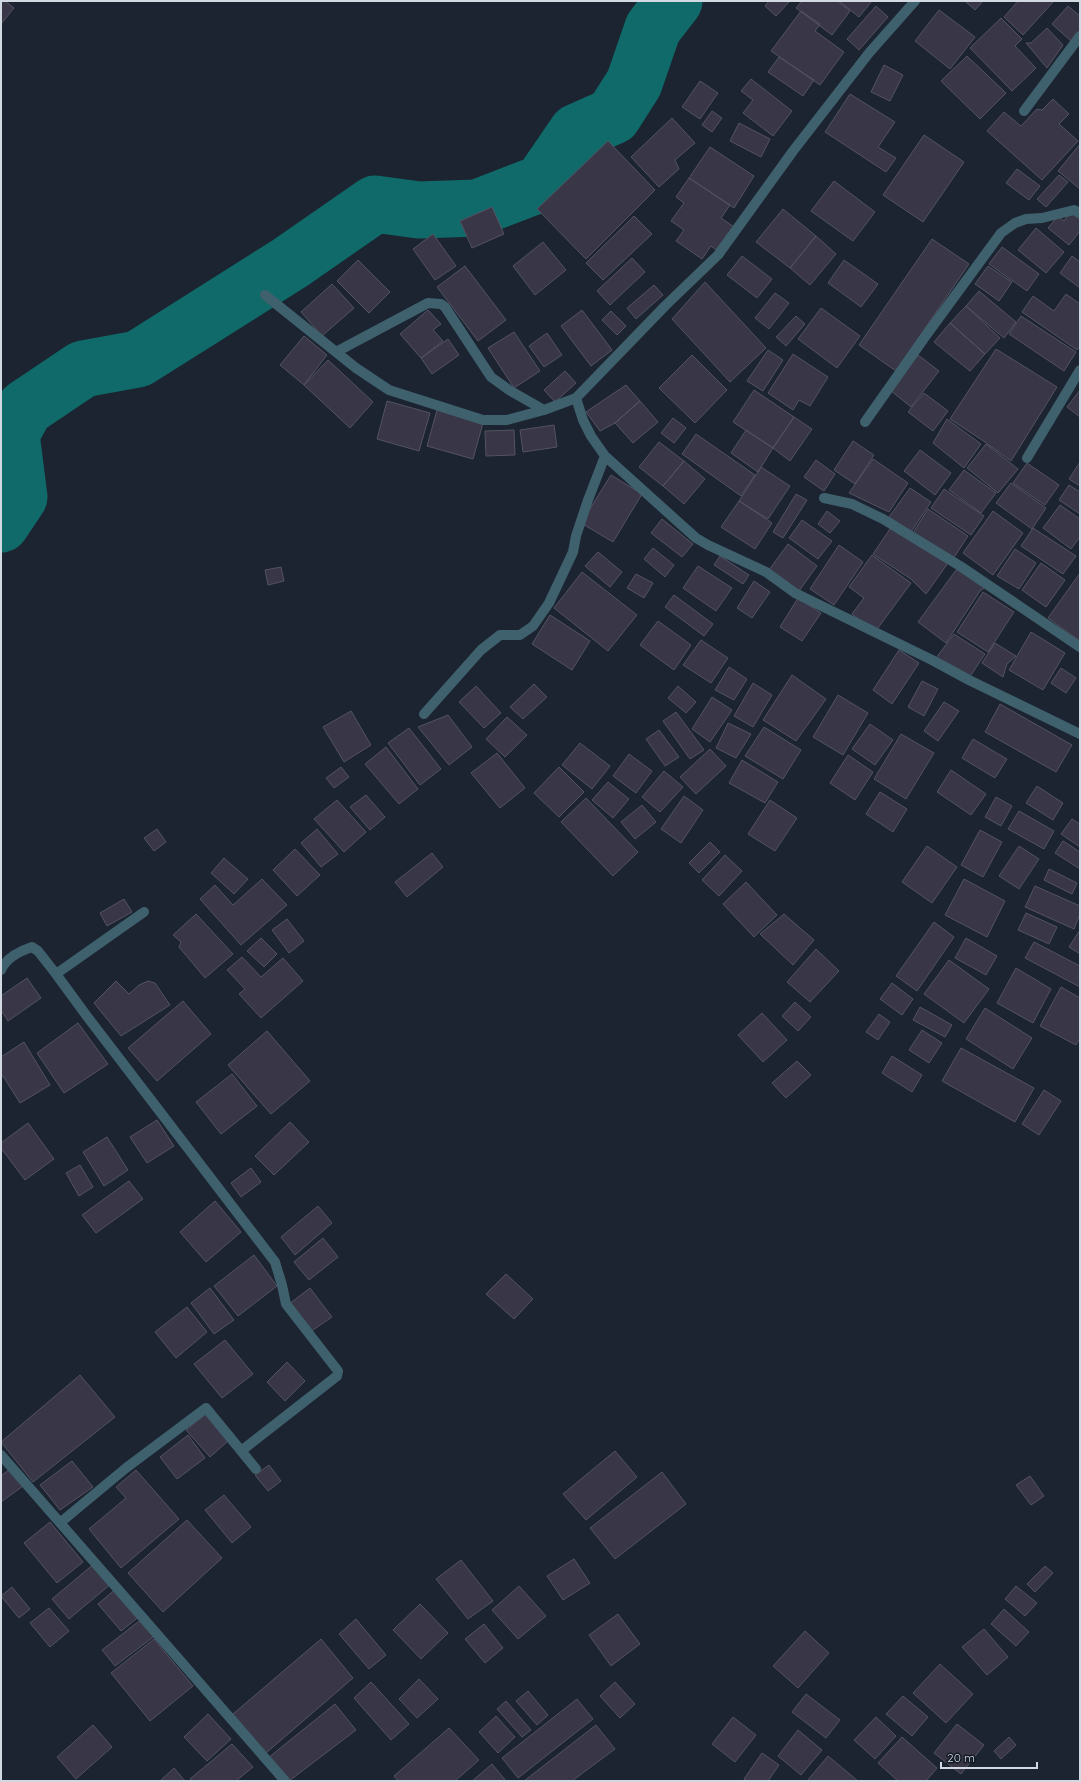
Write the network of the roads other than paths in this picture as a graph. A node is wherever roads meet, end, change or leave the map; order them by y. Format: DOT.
graph roads {
  1 [pos="915,1"];
  2 [pos="1080,36"];
  3 [pos="1024,110"];
  4 [pos="1080,213"];
  5 [pos="265,295"];
  6 [pos="336,352"];
  7 [pos="1080,370"];
  8 [pos="576,398"];
  9 [pos="544,410"];
  10 [pos="865,422"];
  11 [pos="605,456"];
  12 [pos="1027,458"];
  13 [pos="824,498"];
  14 [pos="1080,647"];
  15 [pos="424,714"];
  16 [pos="1080,734"];
  17 [pos="144,912"];
  18 [pos="1,970"];
  19 [pos="56,974"];
  20 [pos="241,1451"];
  21 [pos="1,1455"];
  22 [pos="256,1469"];
  23 [pos="61,1522"];
  24 [pos="285,1781"];
  1 -- 8 [label="street"];
  2 -- 3 [label="street"];
  4 -- 10 [label="street"];
  5 -- 6 [label="street"];
  6 -- 9 [label="street"];
  6 -- 9 [label="street"];
  7 -- 12 [label="street"];
  8 -- 9 [label="street"];
  8 -- 11 [label="street"];
  11 -- 15 [label="street"];
  11 -- 16 [label="street"];
  13 -- 14 [label="street"];
  17 -- 19 [label="street"];
  18 -- 19 [label="street"];
  19 -- 20 [label="street"];
  20 -- 22 [label="street"];
  20 -- 23 [label="street"];
  21 -- 23 [label="street"];
  23 -- 24 [label="street"];
}
